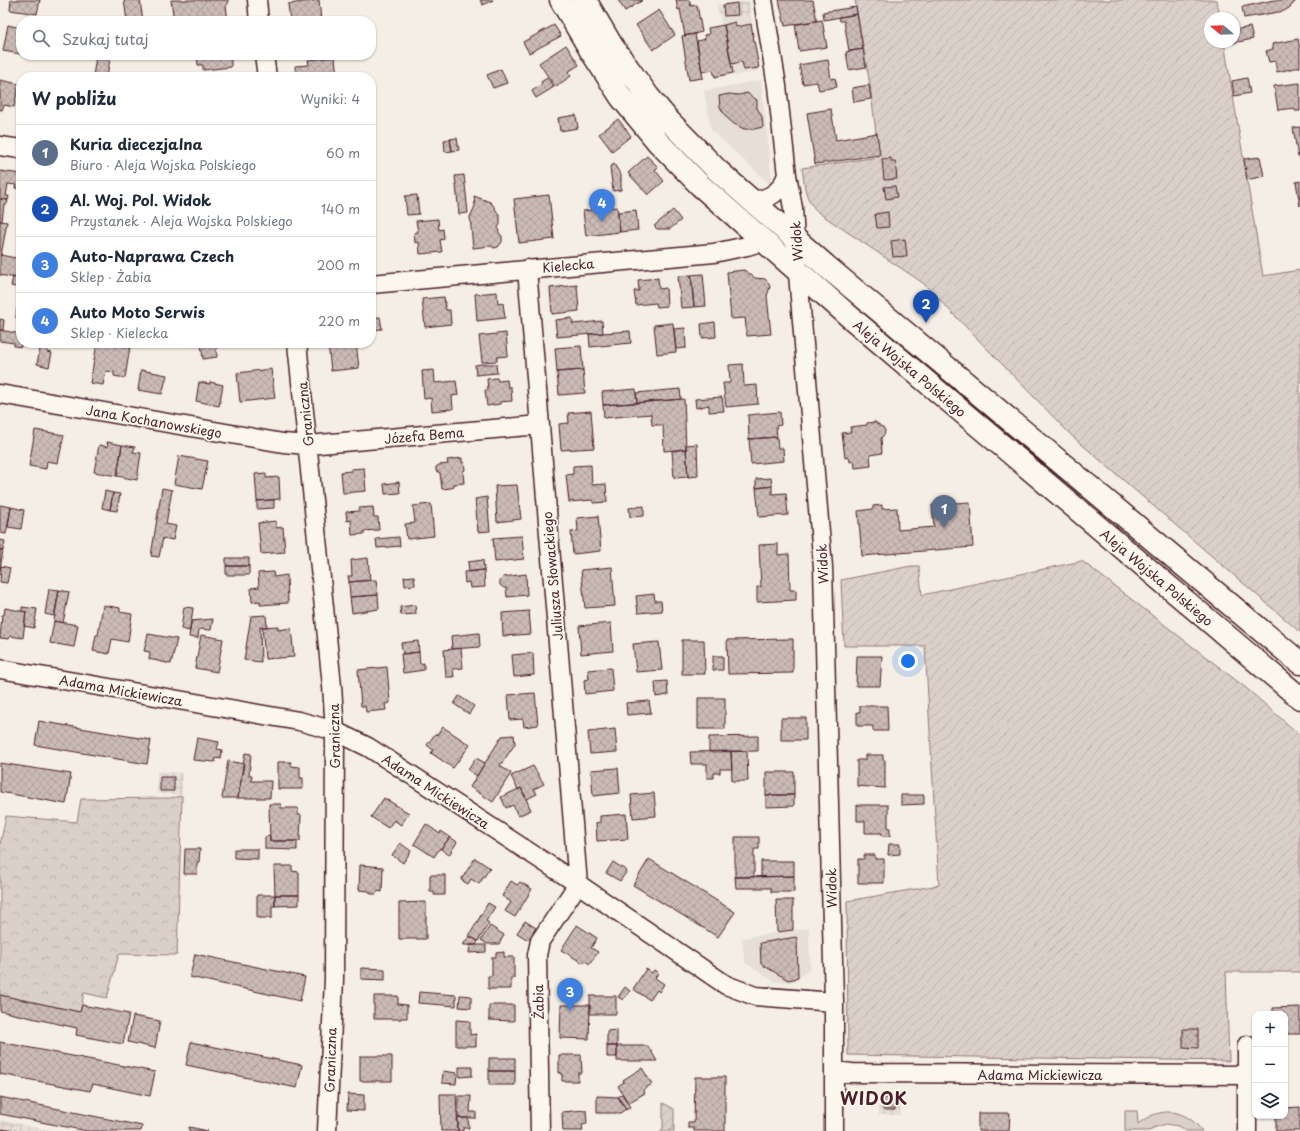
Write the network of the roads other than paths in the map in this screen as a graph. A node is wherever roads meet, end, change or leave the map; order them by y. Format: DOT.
graph roads {
  1 [pos="257,0"];
  2 [pos="561,0"];
  3 [pos="585,0"];
  4 [pos="763,0"];
  5 [pos="259,16"];
  6 [pos="264,60"];
  7 [pos="266,72"];
  8 [pos="0,146"];
  9 [pos="16,148"];
  10 [pos="787,175"];
  11 [pos="751,201"];
  12 [pos="795,239"];
  13 [pos="764,241"];
  14 [pos="527,269"];
  15 [pos="798,272"];
  16 [pos="376,284"];
  17 [pos="298,348"];
  18 [pos="0,394"];
  19 [pos="540,424"];
  20 [pos="308,445"];
  21 [pos="1300,663"];
  22 [pos="0,669"];
  23 [pos="1300,698"];
  24 [pos="335,731"];
  25 [pos="578,884"];
  26 [pos="834,1002"];
  27 [pos="1247,1045"];
  28 [pos="834,1071"];
  29 [pos="1246,1075"];
  30 [pos="327,1131"];
  31 [pos="540,1131"];
  32 [pos="834,1131"];
  33 [pos="1247,1131"];
  1 -- 5 [label="street"];
  2 -- 13 [label="main road, Aleja Wojska Polskiego"];
  3 -- 11 [label="main road, Aleja Wojska Polskiego"];
  4 -- 10 [label="street, Widok"];
  6 -- 7 [label="street"];
  8 -- 9 [label="street"];
  10 -- 11 [label="street"];
  10 -- 12 [label="street, Widok"];
  11 -- 12 [label="main road, Aleja Wojska Polskiego"];
  12 -- 15 [label="street, Widok"];
  12 -- 21 [label="main road, Aleja Wojska Polskiego"];
  13 -- 14 [label="street, Kielecka"];
  13 -- 15 [label="main road, Aleja Wojska Polskiego"];
  14 -- 16 [label="street, Kielecka"];
  14 -- 19 [label="street, Juliusza Słowackiego"];
  15 -- 23 [label="main road, Aleja Wojska Polskiego"];
  15 -- 26 [label="street, Widok"];
  17 -- 20 [label="street, Graniczna"];
  18 -- 20 [label="street, Jana Kochanowskiego"];
  19 -- 20 [label="street, Józefa Bema"];
  19 -- 25 [label="street, Juliusza Słowackiego"];
  20 -- 24 [label="street, Graniczna"];
  22 -- 24 [label="street, Adama Mickiewicza"];
  24 -- 25 [label="street, Adama Mickiewicza"];
  24 -- 30 [label="street, Graniczna"];
  25 -- 26 [label="street, Adama Mickiewicza"];
  25 -- 31 [label="street, Żabia"];
  26 -- 28 [label="street, Widok"];
  27 -- 29 [label="street"];
  28 -- 29 [label="street, Adama Mickiewicza"];
  28 -- 32 [label="street, Widok"];
  29 -- 33 [label="street"];
}
